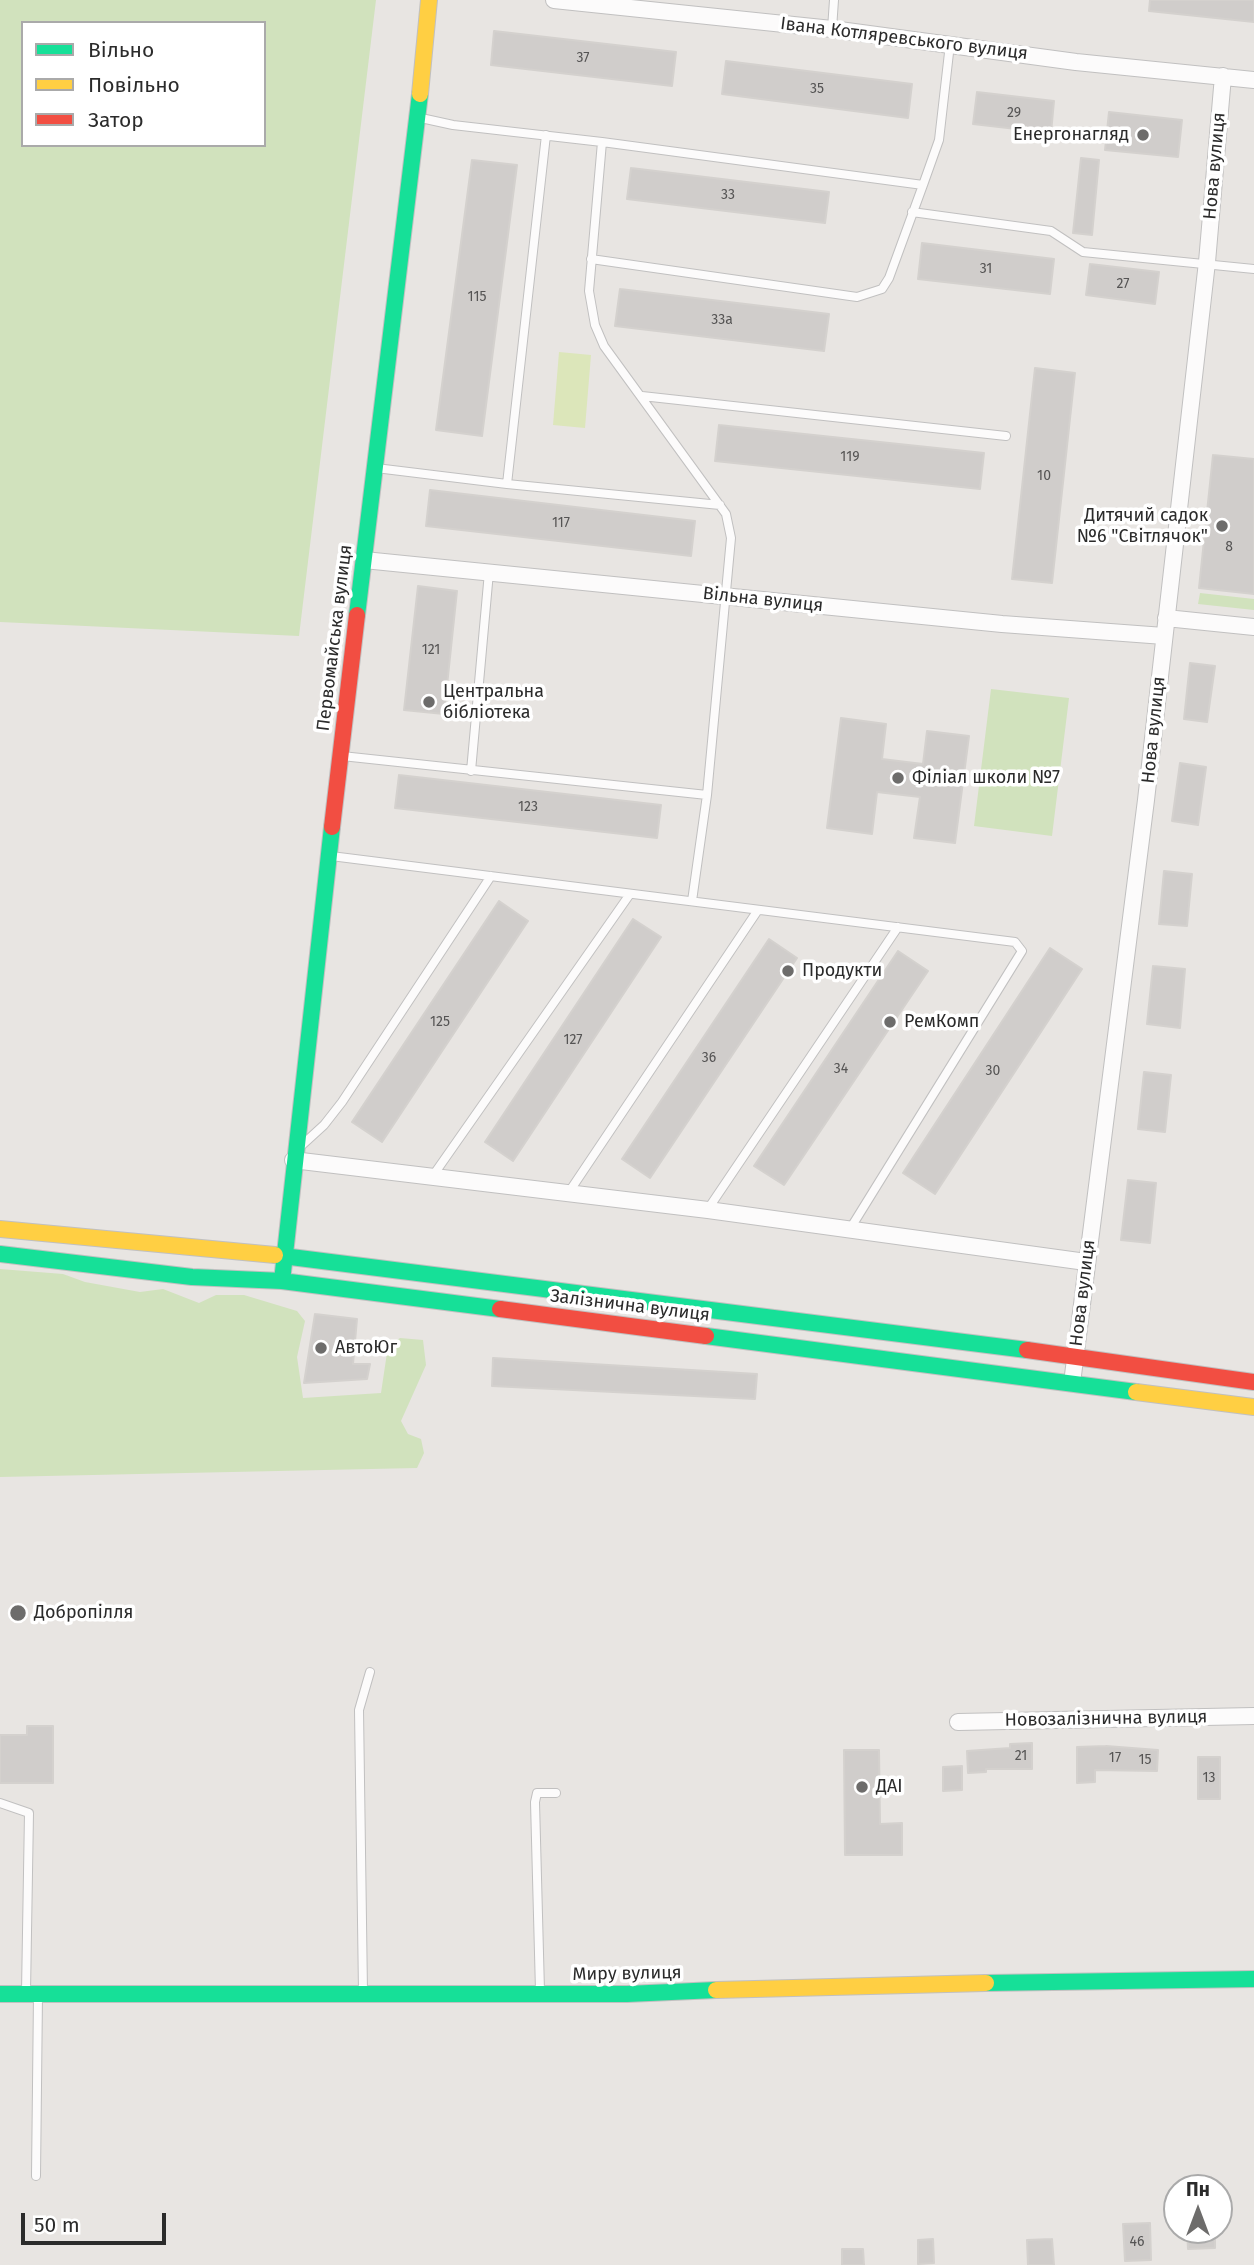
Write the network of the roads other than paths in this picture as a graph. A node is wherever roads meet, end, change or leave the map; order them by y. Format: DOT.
graph roads {
  1 [pos="429,0"];
  2 [pos="554,0"];
  3 [pos="834,0"];
  4 [pos="832,29"];
  5 [pos="950,44"];
  6 [pos="1223,76"];
  7 [pos="1254,80"];
  8 [pos="418,117"];
  9 [pos="546,135"];
  10 [pos="602,142"];
  11 [pos="923,185"];
  12 [pos="912,212"];
  13 [pos="590,259"];
  14 [pos="1207,262"];
  15 [pos="1254,269"];
  16 [pos="642,396"];
  17 [pos="1006,436"];
  18 [pos="375,468"];
  19 [pos="507,484"];
  20 [pos="720,505"];
  21 [pos="363,559"];
  22 [pos="489,572"];
  23 [pos="727,596"];
  24 [pos="1166,618"];
  25 [pos="1254,627"];
  26 [pos="1164,636"];
  27 [pos="340,756"];
  28 [pos="471,771"];
  29 [pos="708,795"];
  30 [pos="328,856"];
  31 [pos="491,876"];
  32 [pos="630,894"];
  33 [pos="692,901"];
  34 [pos="758,909"];
  35 [pos="898,927"];
  36 [pos="293,1156"];
  37 [pos="432,1177"];
  38 [pos="569,1192"];
  39 [pos="708,1210"];
  40 [pos="850,1228"];
  41 [pos="0,1229"];
  42 [pos="0,1254"];
  43 [pos="285,1256"];
  44 [pos="1086,1262"];
  45 [pos="282,1281"];
  46 [pos="1075,1356"];
  47 [pos="1254,1382"];
  48 [pos="1073,1383"];
  49 [pos="1254,1407"];
  50 [pos="370,1672"];
  51 [pos="1254,1716"];
  52 [pos="958,1722"];
  53 [pos="556,1793"];
  54 [pos="0,1803"];
  55 [pos="1254,1979"];
  56 [pos="0,1994"];
  57 [pos="540,1994"];
  58 [pos="32,1995"];
  59 [pos="363,1995"];
  60 [pos="36,2176"];
  1 -- 8 [label="main road, Первомайська вулиця"];
  2 -- 4 [label="street, Івана Котляревського вулиця"];
  3 -- 4 [label="lane"];
  4 -- 5 [label="street, Івана Котляревського вулиця"];
  5 -- 6 [label="street, Івана Котляревського вулиця"];
  5 -- 11 [label="lane"];
  6 -- 7 [label="street, Івана Котляревського вулиця"];
  6 -- 14 [label="street, Нова вулиця"];
  8 -- 9 [label="lane"];
  8 -- 18 [label="main road, Первомайська вулиця"];
  9 -- 10 [label="lane"];
  9 -- 19 [label="lane"];
  10 -- 11 [label="lane"];
  10 -- 13 [label="lane"];
  11 -- 12 [label="lane"];
  12 -- 13 [label="lane"];
  12 -- 14 [label="lane"];
  13 -- 16 [label="lane"];
  14 -- 15 [label="lane"];
  14 -- 24 [label="street, Нова вулиця"];
  16 -- 17 [label="lane"];
  16 -- 20 [label="lane"];
  18 -- 19 [label="lane"];
  18 -- 21 [label="main road, Первомайська вулиця"];
  19 -- 20 [label="lane"];
  20 -- 23 [label="lane"];
  21 -- 22 [label="street, Вільна вулиця"];
  21 -- 27 [label="main road, Первомайська вулиця"];
  22 -- 23 [label="street, Вільна вулиця"];
  22 -- 28 [label="lane"];
  23 -- 26 [label="street, Вільна вулиця"];
  23 -- 29 [label="lane"];
  24 -- 25 [label="street"];
  24 -- 26 [label="street, Нова вулиця"];
  26 -- 44 [label="street, Нова вулиця"];
  27 -- 28 [label="lane"];
  27 -- 30 [label="main road, Первомайська вулиця"];
  28 -- 29 [label="lane"];
  29 -- 33 [label="lane"];
  30 -- 31 [label="lane"];
  30 -- 36 [label="main road, Первомайська вулиця"];
  31 -- 32 [label="lane"];
  31 -- 36 [label="lane"];
  32 -- 33 [label="lane"];
  32 -- 37 [label="lane"];
  33 -- 34 [label="lane"];
  34 -- 35 [label="lane"];
  34 -- 38 [label="lane"];
  35 -- 39 [label="lane"];
  35 -- 40 [label="lane"];
  36 -- 37 [label="street"];
  36 -- 43 [label="main road, Первомайська вулиця"];
  37 -- 38 [label="street"];
  38 -- 39 [label="street"];
  39 -- 40 [label="street"];
  40 -- 44 [label="street"];
  41 -- 43 [label="main road, Залізнична вулиця"];
  42 -- 45 [label="main road, Залізнична вулиця"];
  43 -- 45 [label="main road, Первомайська вулиця"];
  43 -- 46 [label="main road, Залізнична вулиця"];
  44 -- 46 [label="street, Нова вулиця"];
  45 -- 48 [label="main road, Залізнична вулиця"];
  46 -- 47 [label="main road, Залізнична вулиця"];
  46 -- 48 [label="street, Нова вулиця"];
  48 -- 49 [label="main road, Залізнична вулиця"];
  50 -- 59 [label="lane"];
  51 -- 52 [label="street, Новозалізнична вулиця"];
  53 -- 57 [label="lane"];
  54 -- 58 [label="lane"];
  55 -- 57 [label="main road, Миру вулиця"];
  56 -- 58 [label="main road, Миру вулиця"];
  57 -- 59 [label="main road, Миру вулиця"];
  58 -- 59 [label="main road, Миру вулиця"];
  58 -- 60 [label="lane"];
}
